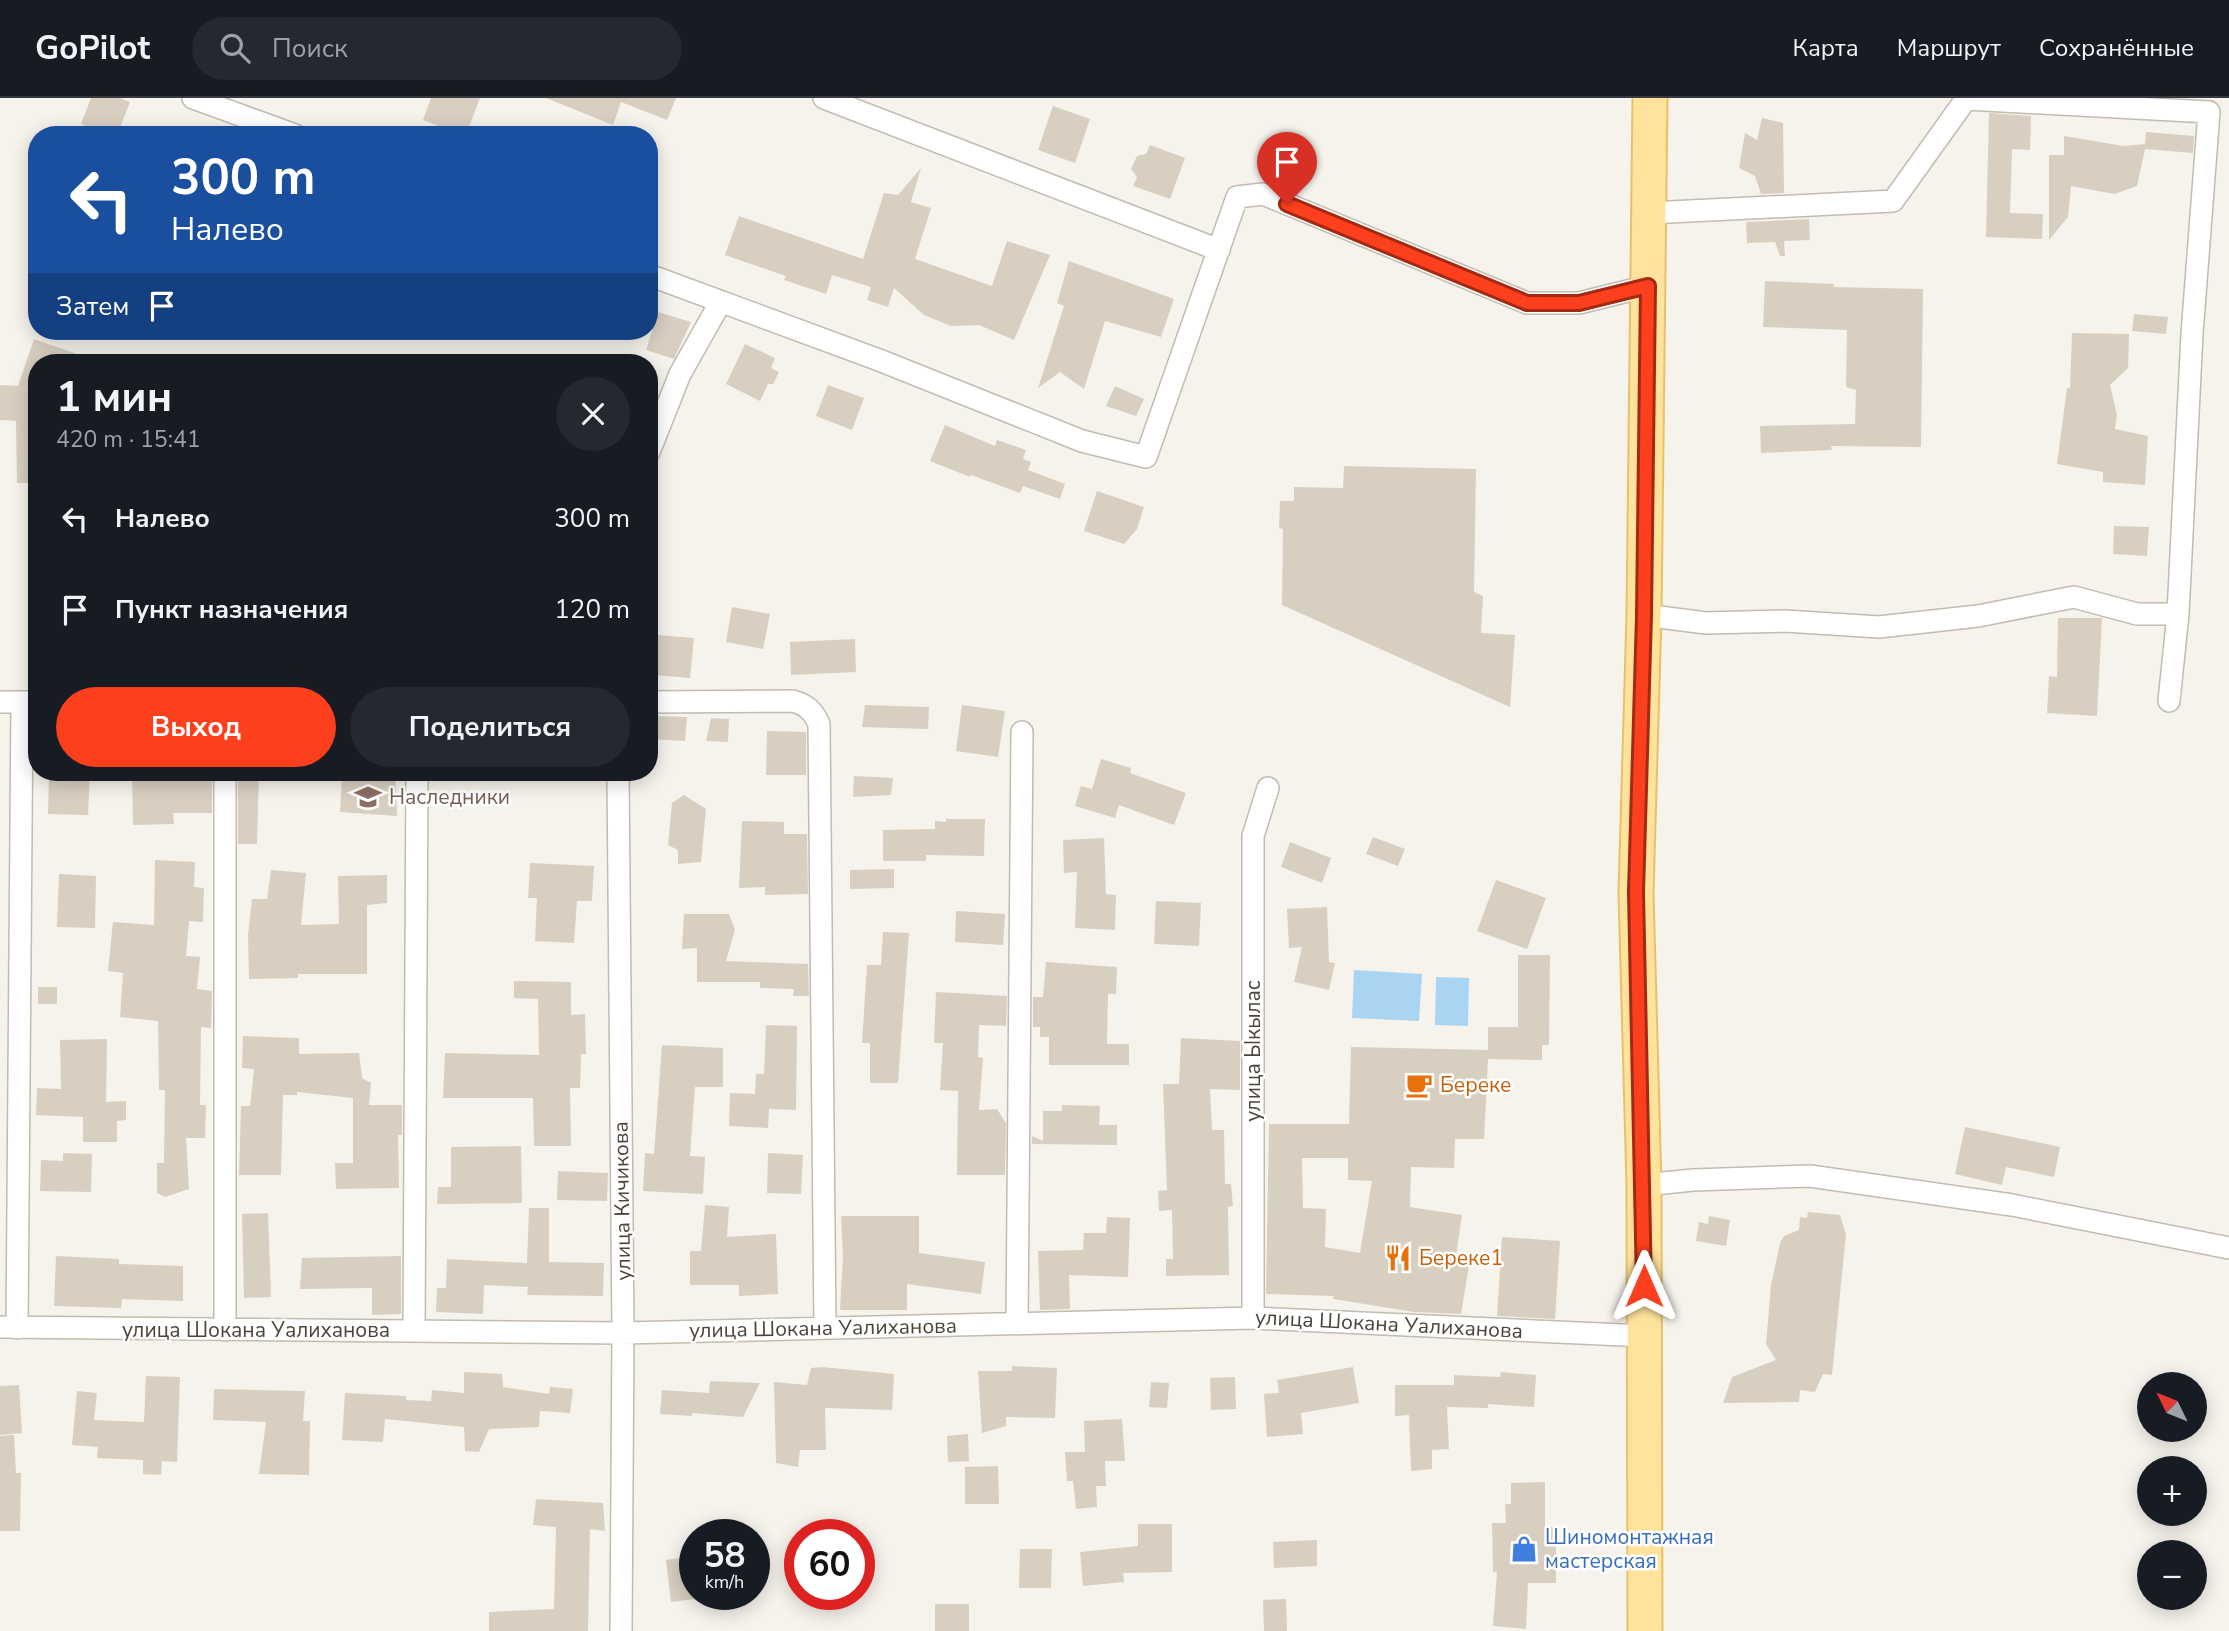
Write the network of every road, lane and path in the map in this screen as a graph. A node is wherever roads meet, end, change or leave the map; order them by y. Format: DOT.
graph roads {
  1 [pos="193,98"];
  2 [pos="824,98"];
  3 [pos="1650,98"];
  4 [pos="270,126"];
  5 [pos="1649,213"];
  6 [pos="1219,250"];
  7 [pos="658,279"];
  8 [pos="1648,286"];
  9 [pos="720,303"];
  10 [pos="658,429"];
  11 [pos="2178,614"];
  12 [pos="1644,615"];
  13 [pos="2169,701"];
  14 [pos="0,702"];
  15 [pos="28,702"];
  16 [pos="658,702"];
  17 [pos="28,732"];
  18 [pos="1022,732"];
  19 [pos="225,781"];
  20 [pos="416,781"];
  21 [pos="618,781"];
  22 [pos="1268,788"];
  23 [pos="1644,1185"];
  24 [pos="2229,1248"];
  25 [pos="1253,1318"];
  26 [pos="1017,1324"];
  27 [pos="8,1328"];
  28 [pos="825,1328"];
  29 [pos="225,1329"];
  30 [pos="414,1331"];
  31 [pos="623,1333"];
  32 [pos="1645,1336"];
  33 [pos="621,1631"];
  34 [pos="1645,1631"];
  1 -- 4 [label="street"];
  2 -- 6 [label="street"];
  3 -- 5 [label="main road"];
  5 -- 8 [label="main road"];
  5 -- 11 [label="street"];
  6 -- 8 [label="street"];
  6 -- 9 [label="street"];
  7 -- 9 [label="street"];
  8 -- 12 [label="main road"];
  9 -- 10 [label="street"];
  11 -- 12 [label="street"];
  11 -- 13 [label="street"];
  12 -- 23 [label="main road"];
  14 -- 15 [label="street"];
  16 -- 28 [label="street"];
  17 -- 27 [label="street"];
  18 -- 26 [label="street"];
  19 -- 29 [label="street"];
  20 -- 30 [label="street"];
  21 -- 31 [label="street, улица Кичикова"];
  22 -- 25 [label="street, улица Ыкылас"];
  23 -- 24 [label="street"];
  23 -- 32 [label="main road"];
  25 -- 26 [label="street, улица Шокана Уалиханова"];
  25 -- 32 [label="street, улица Шокана Уалиханова"];
  26 -- 28 [label="street, улица Шокана Уалиханова"];
  27 -- 29 [label="street, улица Шокана Уалиханова"];
  28 -- 31 [label="street, улица Шокана Уалиханова"];
  29 -- 30 [label="street, улица Шокана Уалиханова"];
  30 -- 31 [label="street, улица Шокана Уалиханова"];
  31 -- 33 [label="street, улица Кичикова"];
  32 -- 34 [label="main road"];
}
